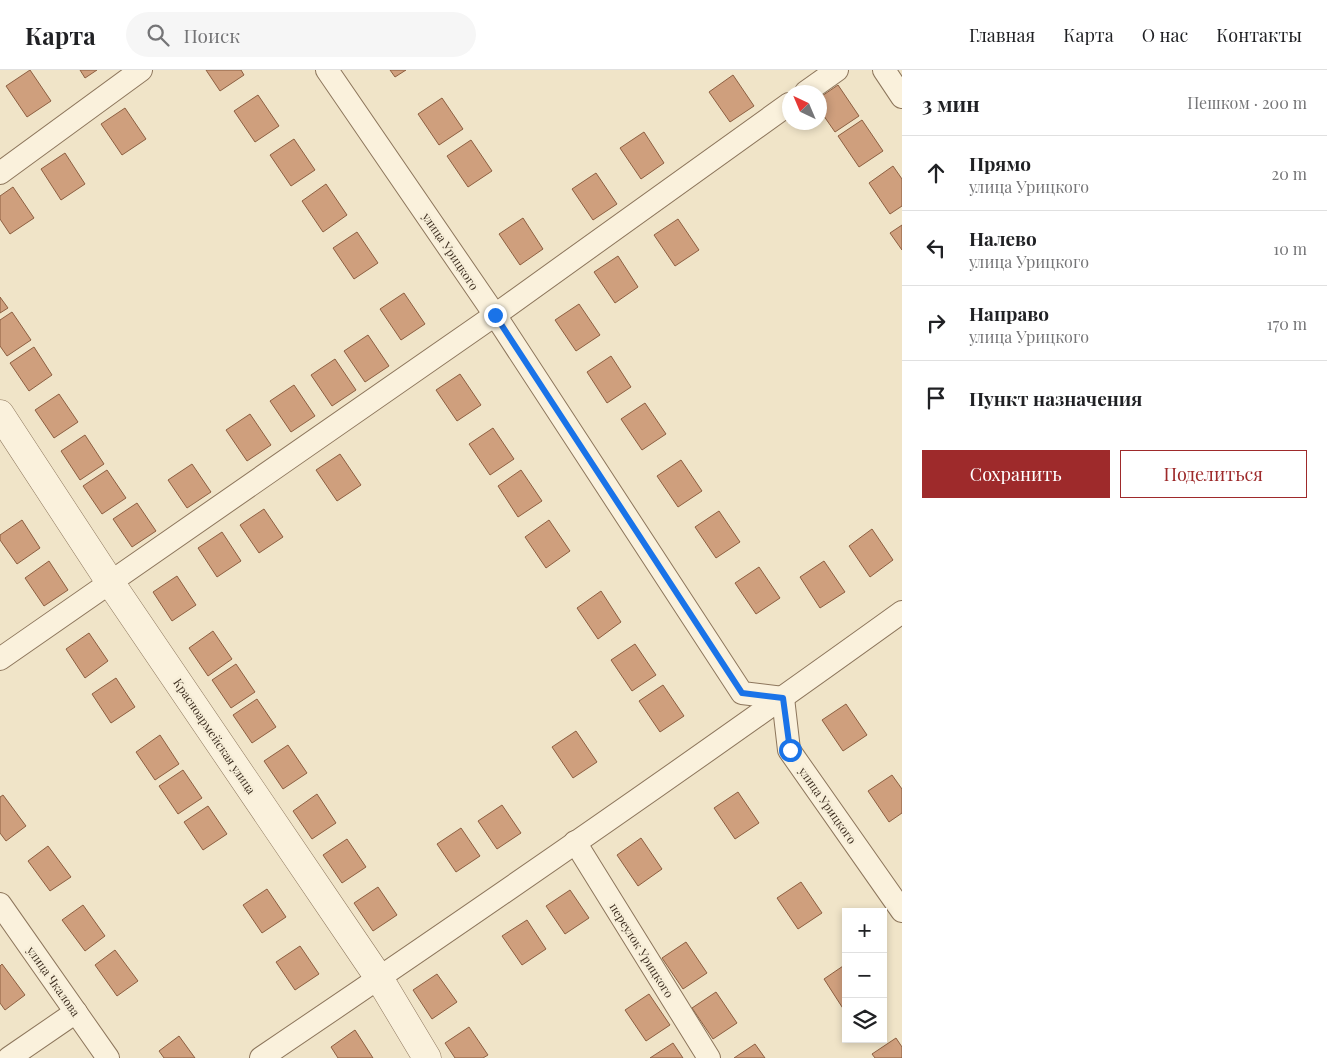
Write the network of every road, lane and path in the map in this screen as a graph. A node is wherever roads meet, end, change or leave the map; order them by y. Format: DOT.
graph roads {
  1 [pos="141,70"];
  2 [pos="327,70"];
  3 [pos="837,70"];
  4 [pos="884,70"];
  5 [pos="816,85"];
  6 [pos="902,97"];
  7 [pos="782,110"];
  8 [pos="0,173"];
  9 [pos="495,315"];
  10 [pos="0,414"];
  11 [pos="110,582"];
  12 [pos="902,612"];
  13 [pos="0,660"];
  14 [pos="783,698"];
  15 [pos="575,842"];
  16 [pos="0,904"];
  17 [pos="902,911"];
  18 [pos="379,978"];
  19 [pos="76,1012"];
  20 [pos="9,1058"];
  21 [pos="108,1058"];
  22 [pos="261,1058"];
  23 [pos="427,1058"];
  24 [pos="709,1058"];
  1 -- 8 [label="street"];
  2 -- 9 [label="street, улица Урицкого"];
  3 -- 5 [label="street"];
  4 -- 6 [label="street"];
  7 -- 9 [label="street"];
  9 -- 11 [label="street"];
  9 -- 14 [label="street, улица Урицкого"];
  10 -- 11 [label="street, Красноармейская улица"];
  11 -- 13 [label="street"];
  11 -- 18 [label="street, Красноармейская улица"];
  12 -- 14 [label="street"];
  14 -- 15 [label="street"];
  14 -- 17 [label="street, улица Урицкого"];
  15 -- 18 [label="street"];
  15 -- 24 [label="street, переулок Урицкого"];
  16 -- 19 [label="street, улица Чкалова"];
  18 -- 22 [label="street"];
  18 -- 23 [label="street, Красноармейская улица"];
  19 -- 20 [label="street"];
  19 -- 21 [label="street, улица Чкалова"];
}
